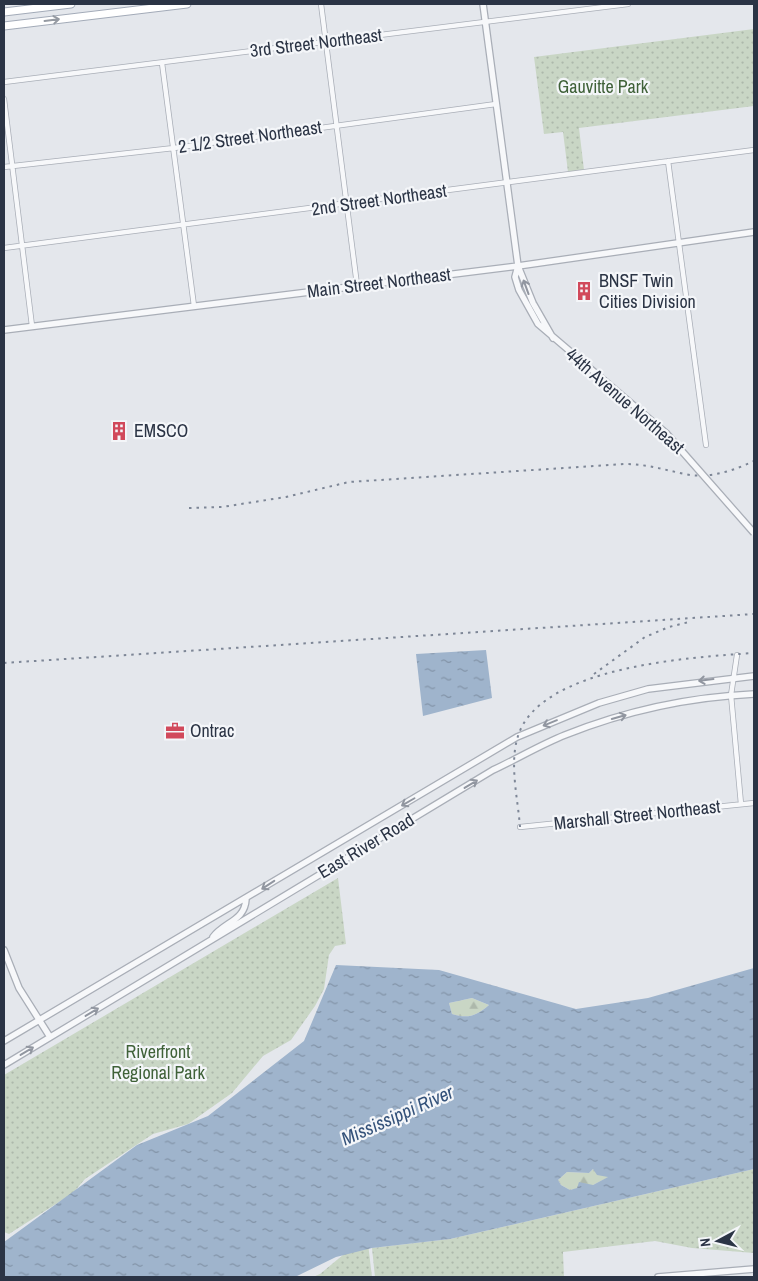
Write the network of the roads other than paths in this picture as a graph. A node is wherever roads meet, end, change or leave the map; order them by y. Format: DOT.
graph roads {
  1 [pos="72,4"];
  2 [pos="187,4"];
  3 [pos="321,4"];
  4 [pos="483,4"];
  5 [pos="628,4"];
  6 [pos="4,12"];
  7 [pos="485,21"];
  8 [pos="4,26"];
  9 [pos="326,42"];
  10 [pos="162,63"];
  11 [pos="4,82"];
  12 [pos="4,98"];
  13 [pos="496,104"];
  14 [pos="337,125"];
  15 [pos="174,148"];
  16 [pos="754,150"];
  17 [pos="668,162"];
  18 [pos="13,166"];
  19 [pos="4,167"];
  20 [pos="506,183"];
  21 [pos="347,204"];
  22 [pos="184,225"];
  23 [pos="754,232"];
  24 [pos="679,243"];
  25 [pos="22,246"];
  26 [pos="4,248"];
  27 [pos="518,266"];
  28 [pos="357,285"];
  29 [pos="194,306"];
  30 [pos="32,326"];
  31 [pos="4,330"];
  32 [pos="706,445"];
  33 [pos="754,533"];
  34 [pos="737,654"];
  35 [pos="754,676"];
  36 [pos="734,677"];
  37 [pos="754,694"];
  38 [pos="731,695"];
  39 [pos="754,803"];
  40 [pos="741,804"];
  41 [pos="520,827"];
  42 [pos="246,899"];
  43 [pos="210,941"];
  44 [pos="4,950"];
  45 [pos="40,1020"];
  46 [pos="50,1037"];
  47 [pos="4,1041"];
  48 [pos="4,1065"];
  49 [pos="754,1269"];
  50 [pos="658,1277"];
  1 -- 6 [label="main road"];
  8 -- 2 [label="main road, one-way"];
  3 -- 9 [label="street"];
  4 -- 7 [label="street, 44th Avenue Northeast"];
  5 -- 7 [label="street, 3rd Street Northeast"];
  7 -- 9 [label="street, 3rd Street Northeast"];
  7 -- 13 [label="street, 44th Avenue Northeast"];
  9 -- 10 [label="street, 3rd Street Northeast"];
  9 -- 14 [label="street"];
  10 -- 11 [label="street, 3rd Street Northeast"];
  10 -- 15 [label="street"];
  12 -- 18 [label="street"];
  13 -- 14 [label="street, 2 1/2 Street Northeast"];
  13 -- 20 [label="street, 44th Avenue Northeast"];
  14 -- 15 [label="street, 2 1/2 Street Northeast"];
  14 -- 21 [label="street"];
  15 -- 18 [label="street, 2 1/2 Street Northeast"];
  15 -- 22 [label="street"];
  16 -- 17 [label="street, 2nd Street Northeast"];
  17 -- 20 [label="street, 2nd Street Northeast"];
  17 -- 24 [label="street"];
  18 -- 19 [label="street, 2 1/2 Street Northeast"];
  18 -- 25 [label="street"];
  20 -- 21 [label="street, 2nd Street Northeast"];
  20 -- 27 [label="street, 44th Avenue Northeast"];
  21 -- 22 [label="street, 2nd Street Northeast"];
  21 -- 28 [label="street"];
  22 -- 25 [label="street, 2nd Street Northeast"];
  22 -- 29 [label="street"];
  23 -- 24 [label="street, Main Street Northeast"];
  24 -- 27 [label="street, Main Street Northeast"];
  24 -- 32 [label="street"];
  25 -- 26 [label="street, 2nd Street Northeast"];
  25 -- 30 [label="street"];
  27 -- 28 [label="street, Main Street Northeast"];
  27 -- 33 [label="street, 44th Avenue Northeast, bridge"];
  28 -- 29 [label="street, Main Street Northeast"];
  29 -- 30 [label="street, Main Street Northeast"];
  30 -- 31 [label="street, Main Street Northeast"];
  34 -- 36 [label="street"];
  35 -- 36 [label="street, East River Road"];
  36 -- 38 [label="street"];
  36 -- 42 [label="street, East River Road, one-way"];
  37 -- 38 [label="street, East River Road"];
  38 -- 40 [label="street"];
  43 -- 38 [label="street, East River Road, one-way"];
  39 -- 40 [label="street, Marshall Street Northeast"];
  40 -- 41 [label="street, Marshall Street Northeast"];
  42 -- 43 [label="street"];
  42 -- 45 [label="street, East River Road"];
  46 -- 43 [label="street, East River Road, one-way"];
  44 -- 45 [label="street"];
  45 -- 46 [label="street"];
  45 -- 47 [label="street, East River Road"];
  48 -- 46 [label="street, East River Road, one-way"];
  49 -- 50 [label="street"];
}
